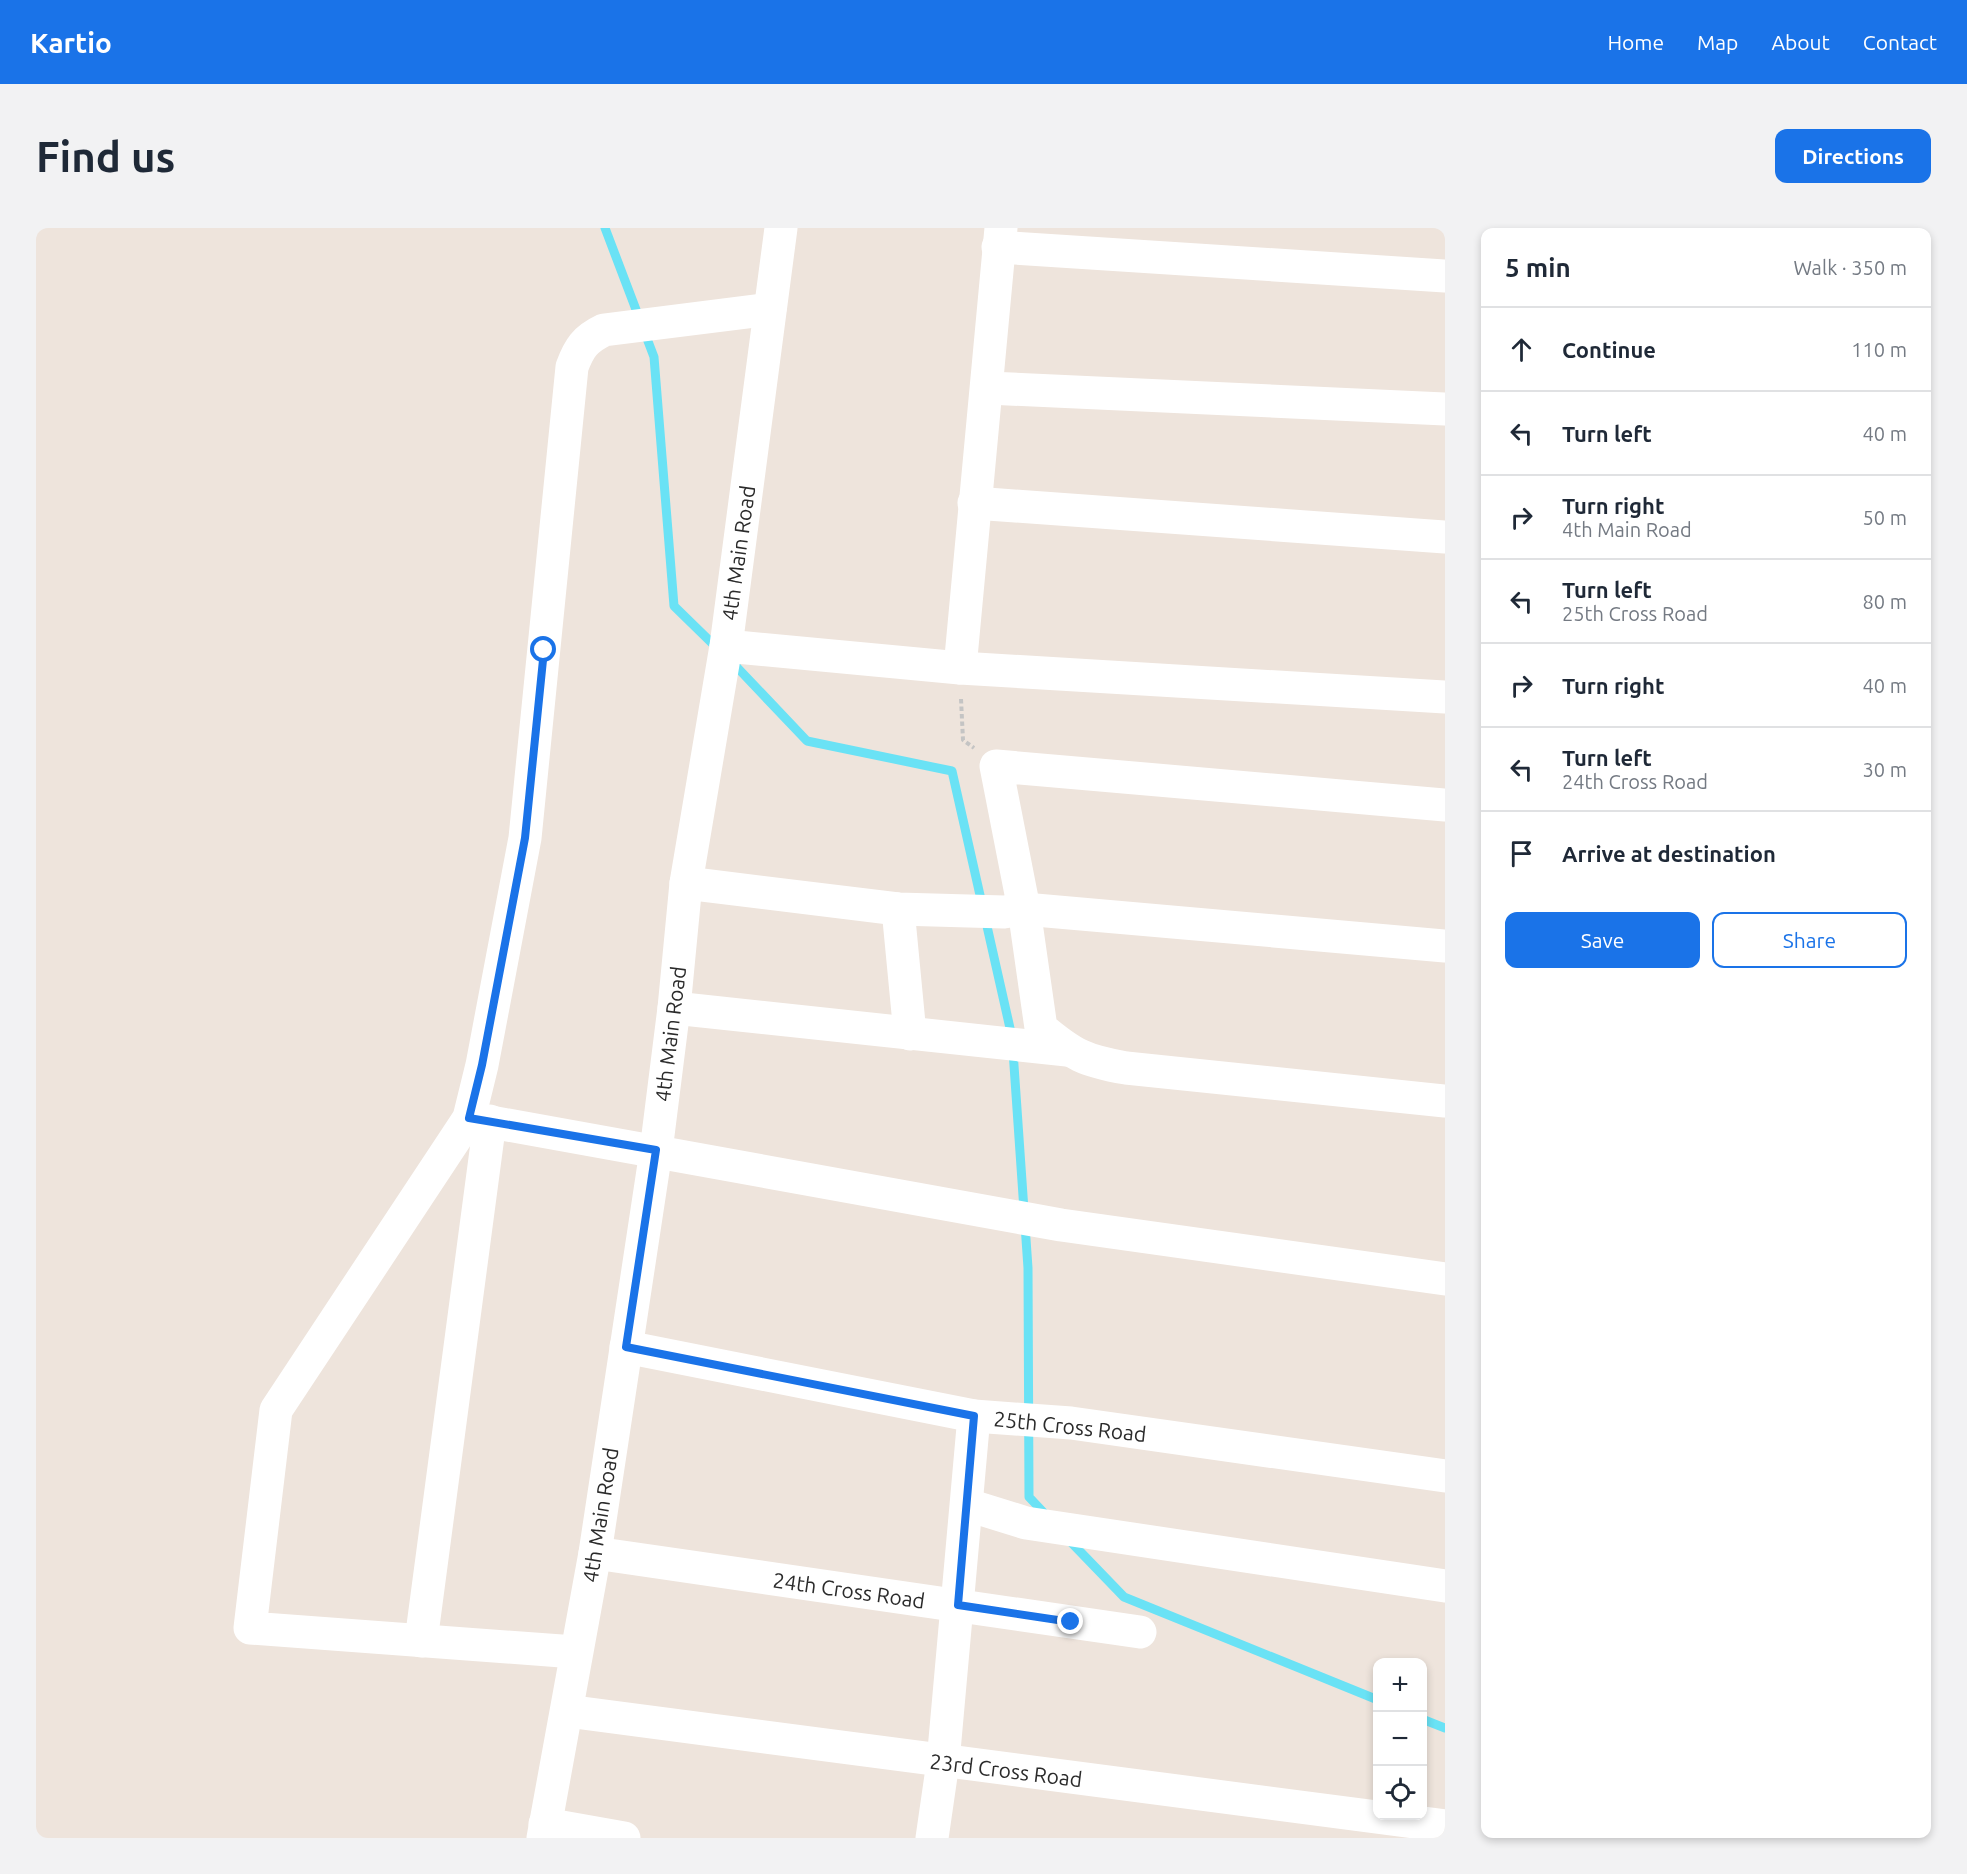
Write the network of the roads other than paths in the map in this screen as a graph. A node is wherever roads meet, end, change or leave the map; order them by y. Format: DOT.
graph roads {
  1 [pos="780,228"];
  2 [pos="999,238"];
  3 [pos="1445,276"];
  4 [pos="770,309"];
  5 [pos="988,388"];
  6 [pos="1445,409"];
  7 [pos="974,503"];
  8 [pos="1445,537"];
  9 [pos="726,646"];
  10 [pos="960,668"];
  11 [pos="1445,697"];
  12 [pos="1445,805"];
  13 [pos="686,884"];
  14 [pos="898,909"];
  15 [pos="1014,910"];
  16 [pos="1445,946"];
  17 [pos="674,1008"];
  18 [pos="910,1034"];
  19 [pos="1055,1048"];
  20 [pos="1445,1101"];
  21 [pos="480,1119"];
  22 [pos="656,1150"];
  23 [pos="1445,1279"];
  24 [pos="626,1347"];
  25 [pos="986,1417"];
  26 [pos="1445,1476"];
  27 [pos="968,1506"];
  28 [pos="595,1553"];
  29 [pos="1445,1586"];
  30 [pos="958,1605"];
  31 [pos="1140,1632"];
  32 [pos="421,1641"];
  33 [pos="575,1652"];
  34 [pos="567,1711"];
  35 [pos="943,1762"];
  36 [pos="1445,1826"];
  37 [pos="544,1831"];
  38 [pos="624,1838"];
  39 [pos="932,1838"];
  1 -- 4 [label="street, 4th Main Road"];
  2 -- 3 [label="street"];
  2 -- 5 [label="street"];
  4 -- 9 [label="street, 4th Main Road"];
  4 -- 21 [label="street"];
  5 -- 6 [label="street"];
  5 -- 7 [label="street"];
  7 -- 8 [label="street"];
  7 -- 10 [label="street"];
  9 -- 10 [label="street"];
  9 -- 13 [label="street, 4th Main Road"];
  10 -- 11 [label="street"];
  12 -- 15 [label="street"];
  13 -- 14 [label="street"];
  13 -- 17 [label="street, 4th Main Road"];
  14 -- 15 [label="street"];
  14 -- 18 [label="street"];
  15 -- 16 [label="street"];
  15 -- 19 [label="street"];
  17 -- 18 [label="street"];
  17 -- 22 [label="street, 4th Main Road"];
  18 -- 19 [label="street"];
  19 -- 20 [label="street"];
  21 -- 22 [label="street"];
  21 -- 32 [label="street"];
  21 -- 32 [label="street"];
  22 -- 23 [label="street"];
  22 -- 24 [label="street, 4th Main Road"];
  24 -- 25 [label="street, 25th Cross Road"];
  24 -- 28 [label="street, 4th Main Road"];
  25 -- 26 [label="street, 25th Cross Road"];
  25 -- 27 [label="street"];
  27 -- 29 [label="street"];
  27 -- 30 [label="street"];
  28 -- 30 [label="street, 24th Cross Road"];
  28 -- 33 [label="street, 4th Main Road"];
  30 -- 31 [label="street, 24th Cross Road"];
  30 -- 35 [label="street"];
  32 -- 33 [label="street"];
  33 -- 34 [label="street, 4th Main Road"];
  34 -- 35 [label="street, 23rd Cross Road"];
  34 -- 37 [label="street, 4th Main Road"];
  35 -- 36 [label="street, 23rd Cross Road"];
  35 -- 39 [label="street"];
  37 -- 38 [label="street"];
}
